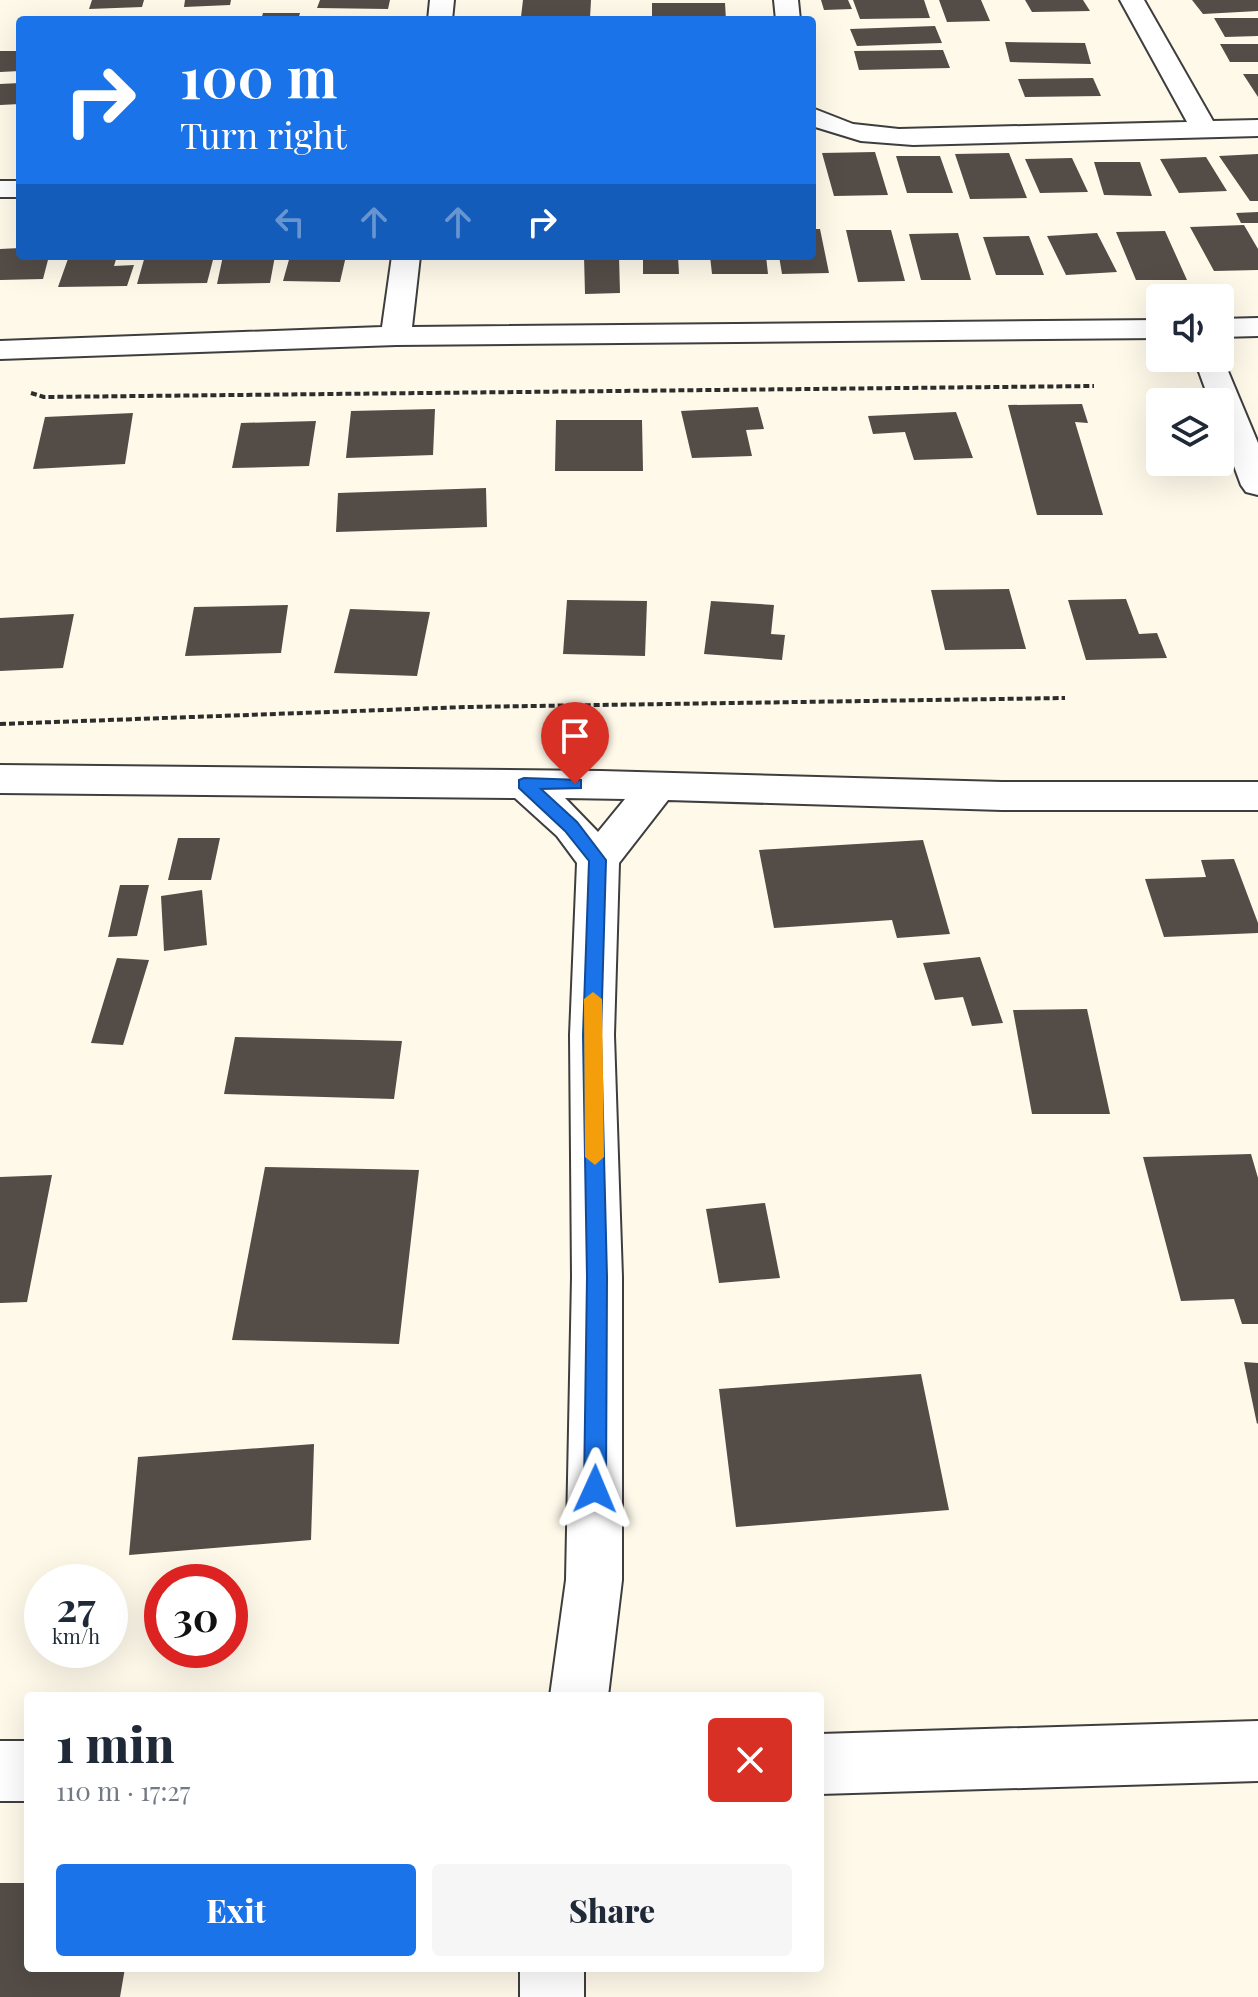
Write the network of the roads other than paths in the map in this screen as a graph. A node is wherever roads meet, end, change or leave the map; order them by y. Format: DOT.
graph roads {
  1 [pos="1132,0"];
  2 [pos="816,118"];
  3 [pos="1203,127"];
  4 [pos="1258,128"];
  5 [pos="406,260"];
  6 [pos="1258,327"];
  7 [pos="1234,328"];
  8 [pos="1146,329"];
  9 [pos="396,336"];
  10 [pos="0,350"];
  11 [pos="1214,372"];
  12 [pos="1258,485"];
  13 [pos="0,779"];
  14 [pos="524,784"];
  15 [pos="655,789"];
  16 [pos="1258,796"];
  17 [pos="598,860"];
  18 [pos="580,1692"];
  19 [pos="1258,1751"];
  20 [pos="824,1764"];
  21 [pos="0,1771"];
  22 [pos="24,1771"];
  23 [pos="552,1972"];
  24 [pos="552,1997"];
  1 -- 3 [label="street"];
  2 -- 3 [label="street"];
  3 -- 4 [label="street"];
  5 -- 9 [label="street"];
  6 -- 7 [label="street"];
  8 -- 9 [label="street"];
  9 -- 10 [label="street"];
  11 -- 12 [label="street"];
  13 -- 14 [label="street"];
  14 -- 15 [label="street"];
  14 -- 17 [label="street"];
  15 -- 16 [label="street"];
  15 -- 17 [label="street"];
  17 -- 18 [label="street"];
  19 -- 20 [label="street"];
  21 -- 22 [label="street"];
  23 -- 24 [label="street"];
}
